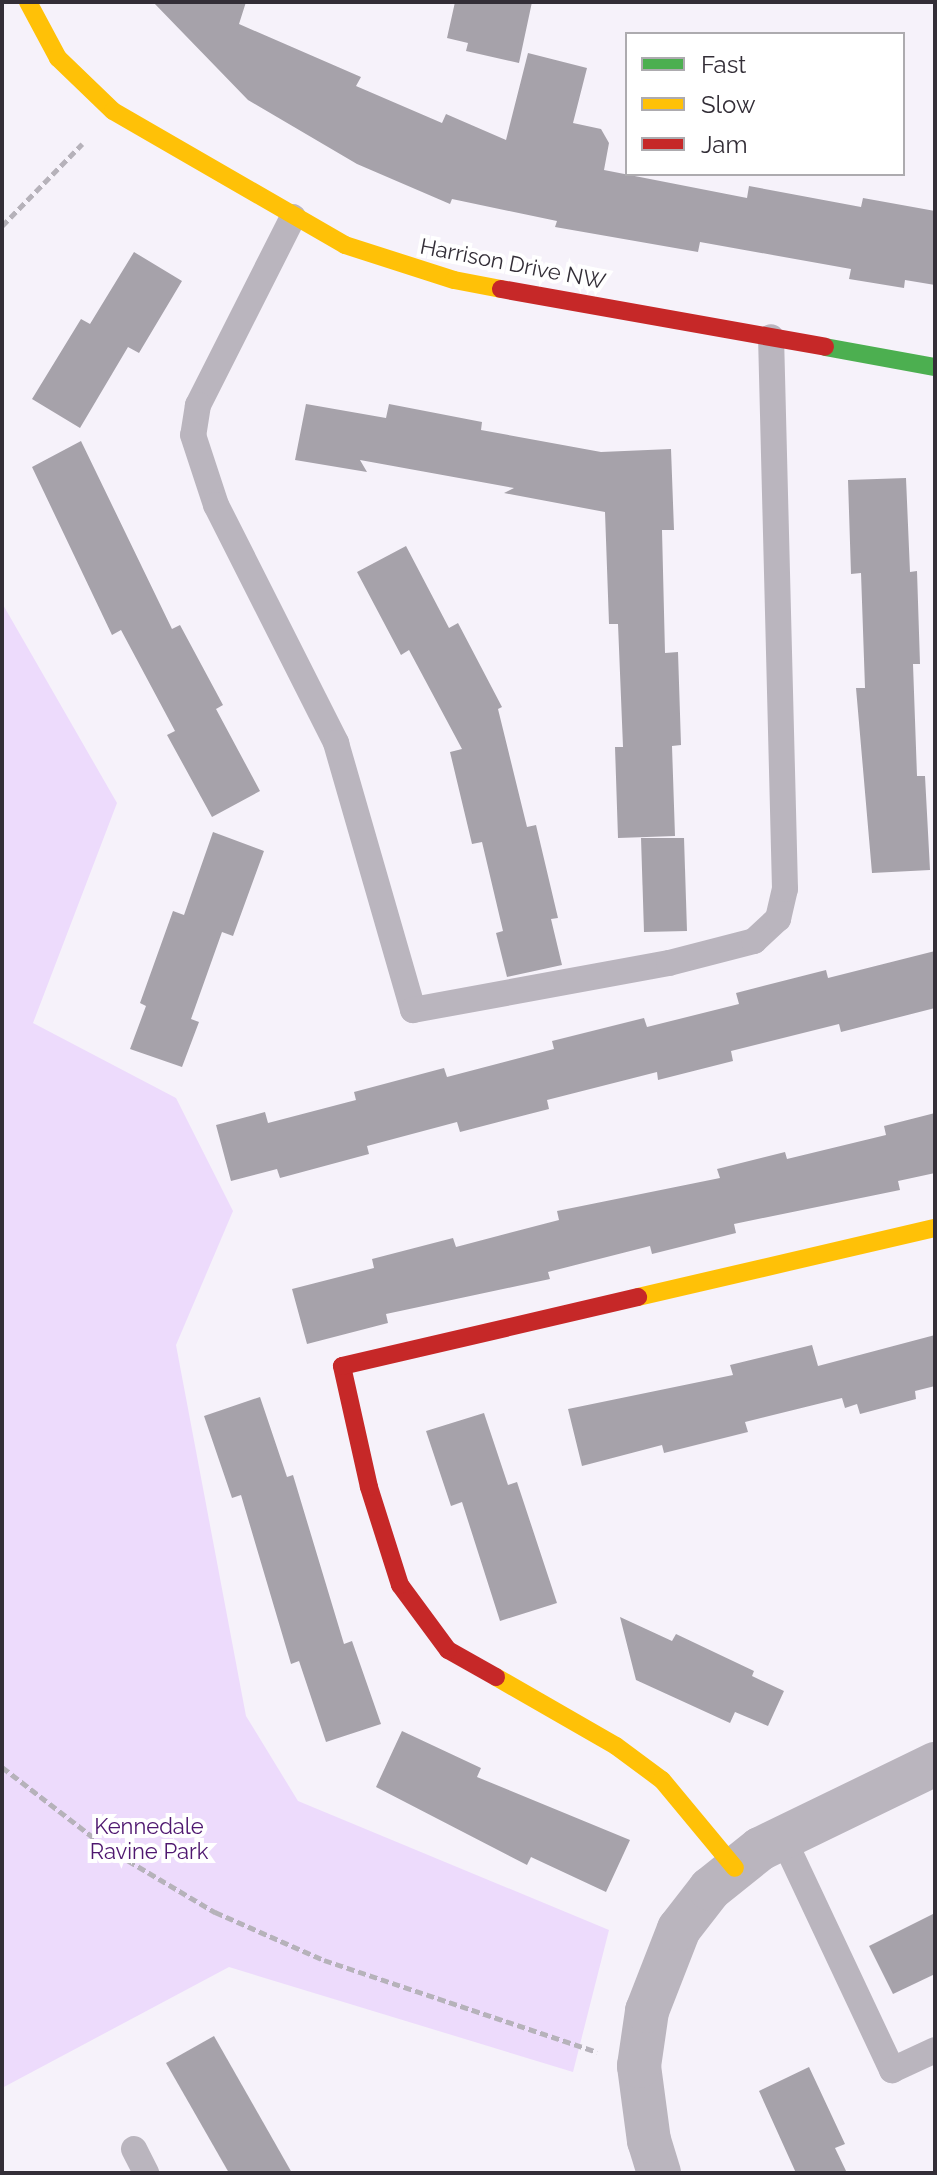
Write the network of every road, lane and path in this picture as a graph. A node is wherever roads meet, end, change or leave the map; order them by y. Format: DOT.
graph roads {
  1 [pos="28,2"];
  2 [pos="113,111"];
  3 [pos="293,217"];
  4 [pos="2,226"];
  5 [pos="771,337"];
  6 [pos="935,367"];
  7 [pos="935,1228"];
  8 [pos="935,1764"];
  9 [pos="2,1767"];
  10 [pos="782,1836"];
  11 [pos="735,1868"];
  12 [pos="935,2050"];
  13 [pos="639,2066"];
  14 [pos="134,2149"];
  15 [pos="146,2173"];
  16 [pos="659,2173"];
  1 -- 2 [label="street, Harrison Drive NW"];
  2 -- 3 [label="street, Harrison Drive NW"];
  2 -- 4 [label="path"];
  3 -- 5 [label="street, Harrison Drive NW"];
  3 -- 5 [label="lane"];
  5 -- 6 [label="street, Harrison Drive NW"];
  7 -- 11 [label="street"];
  8 -- 10 [label="street"];
  9 -- 13 [label="path"];
  10 -- 11 [label="street"];
  10 -- 12 [label="lane"];
  11 -- 13 [label="street"];
  13 -- 16 [label="street"];
  14 -- 15 [label="lane"];
}
